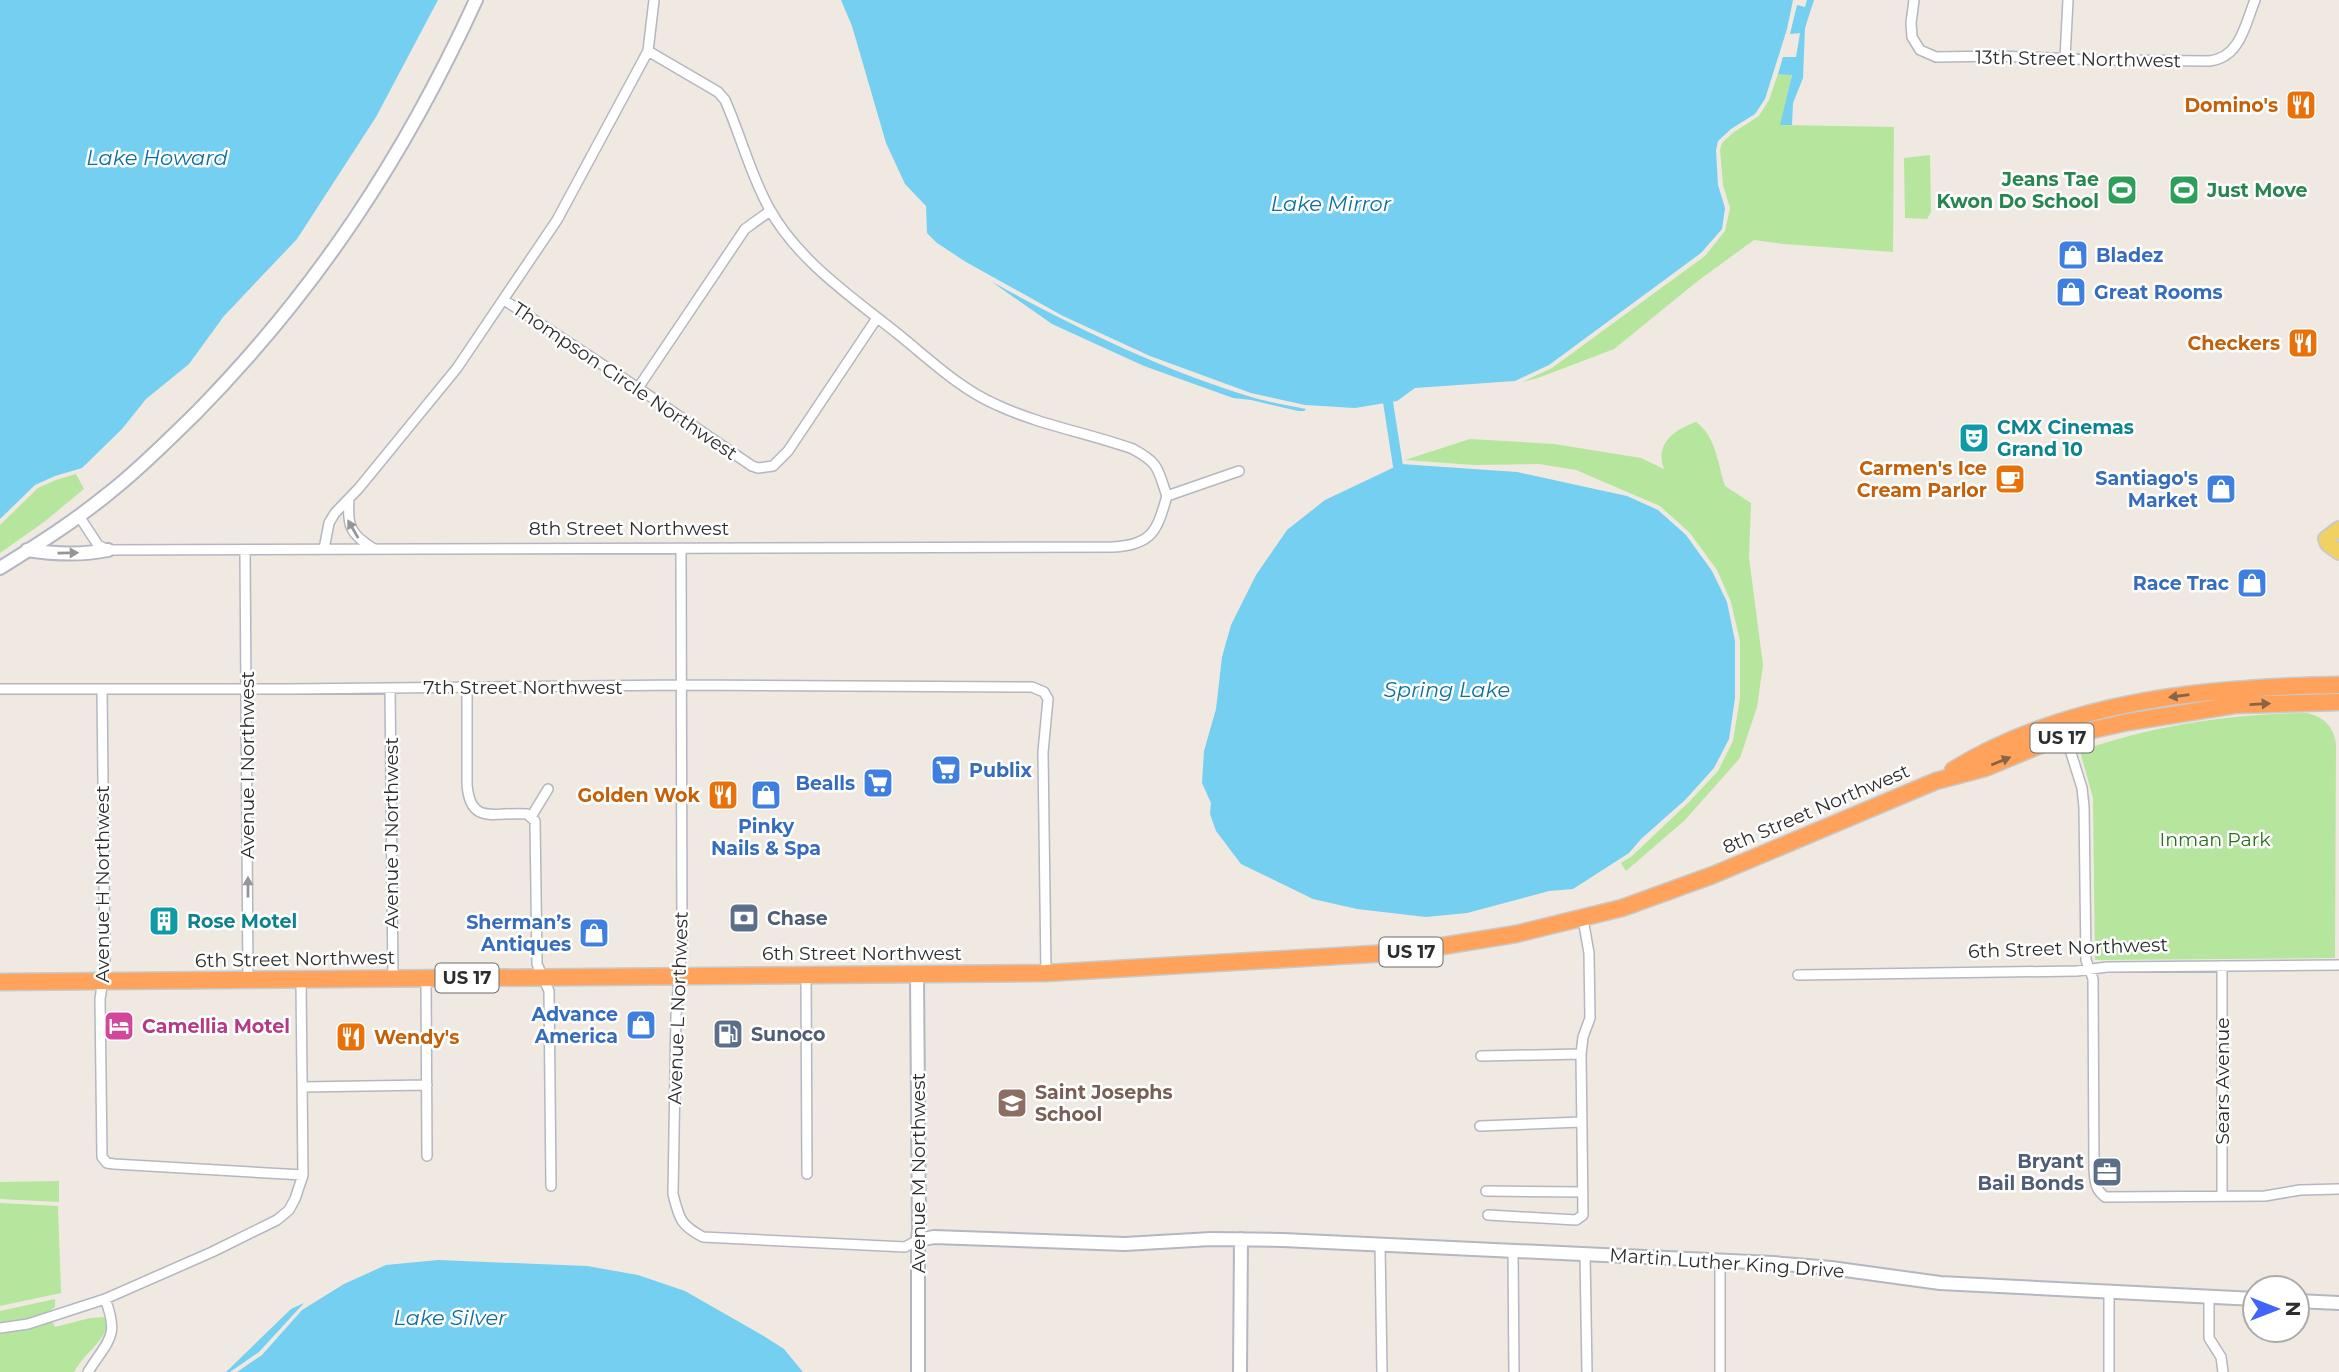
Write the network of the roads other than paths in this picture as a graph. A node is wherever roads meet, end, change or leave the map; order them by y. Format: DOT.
graph roads {
  1 [pos="477,0"];
  2 [pos="654,0"];
  3 [pos="1914,0"];
  4 [pos="2068,0"];
  5 [pos="2255,0"];
  6 [pos="648,51"];
  7 [pos="2065,58"];
  8 [pos="770,211"];
  9 [pos="504,300"];
  10 [pos="877,318"];
  11 [pos="638,388"];
  12 [pos="1239,471"];
  13 [pos="1167,496"];
  14 [pos="349,499"];
  15 [pos="79,516"];
  16 [pos="2339,529"];
  17 [pos="324,549"];
  18 [pos="681,549"];
  19 [pos="108,550"];
  20 [pos="375,550"];
  21 [pos="27,551"];
  22 [pos="245,551"];
  23 [pos="2339,552"];
  24 [pos="0,568"];
  25 [pos="682,685"];
  26 [pos="2339,685"];
  27 [pos="467,687"];
  28 [pos="390,688"];
  29 [pos="0,689"];
  30 [pos="102,689"];
  31 [pos="247,689"];
  32 [pos="2145,701"];
  33 [pos="2339,702"];
  34 [pos="2070,736"];
  35 [pos="1936,780"];
  36 [pos="548,789"];
  37 [pos="531,817"];
  38 [pos="1713,875"];
  39 [pos="1583,919"];
  40 [pos="2339,965"];
  41 [pos="2222,966"];
  42 [pos="2090,969"];
  43 [pos="1046,973"];
  44 [pos="917,974"];
  45 [pos="806,975"];
  46 [pos="1798,975"];
  47 [pos="680,976"];
  48 [pos="544,977"];
  49 [pos="426,978"];
  50 [pos="301,979"];
  51 [pos="393,979"];
  52 [pos="248,980"];
  53 [pos="103,981"];
  54 [pos="0,982"];
  55 [pos="1581,1054"];
  56 [pos="1481,1056"];
  57 [pos="427,1085"];
  58 [pos="303,1087"];
  59 [pos="1581,1122"];
  60 [pos="1480,1126"];
  61 [pos="427,1156"];
  62 [pos="807,1174"];
  63 [pos="303,1175"];
  64 [pos="551,1186"];
  65 [pos="2339,1189"];
  66 [pos="1486,1191"];
  67 [pos="1583,1192"];
  68 [pos="2222,1196"];
  69 [pos="1488,1215"];
  70 [pos="1241,1239"];
  71 [pos="918,1240"];
  72 [pos="1380,1245"];
  73 [pos="1513,1251"];
  74 [pos="1586,1255"];
  75 [pos="1720,1261"];
  76 [pos="2109,1290"];
  77 [pos="2209,1297"];
  78 [pos="2241,1298"];
  79 [pos="104,1299"];
  80 [pos="2311,1302"];
  81 [pos="2339,1303"];
  82 [pos="0,1328"];
  83 [pos="88,1372"];
  84 [pos="918,1372"];
  85 [pos="1240,1372"];
  86 [pos="1382,1372"];
  87 [pos="1514,1372"];
  88 [pos="1587,1372"];
  89 [pos="1720,1372"];
  90 [pos="2109,1372"];
  91 [pos="2224,1372"];
  1 -- 15 [label="street"];
  2 -- 6 [label="street"];
  3 -- 7 [label="street, 13th Street Northwest"];
  4 -- 7 [label="street"];
  5 -- 7 [label="street, 13th Street Northwest"];
  6 -- 8 [label="street"];
  6 -- 9 [label="street"];
  8 -- 10 [label="street"];
  8 -- 11 [label="street"];
  9 -- 11 [label="street, Thompson Circle Northwest"];
  9 -- 14 [label="street"];
  10 -- 11 [label="street, Thompson Circle Northwest"];
  10 -- 13 [label="street"];
  12 -- 13 [label="street"];
  13 -- 18 [label="street, 8th Street Northwest"];
  14 -- 17 [label="street"];
  20 -- 14 [label="street, one-way"];
  15 -- 19 [label="street"];
  15 -- 21 [label="street"];
  16 -- 23 [label="main road"];
  17 -- 20 [label="street, 8th Street Northwest"];
  17 -- 22 [label="street, 8th Street Northwest"];
  18 -- 20 [label="street, 8th Street Northwest"];
  18 -- 25 [label="street, Avenue L Northwest"];
  21 -- 19 [label="street, one-way"];
  19 -- 22 [label="street, 8th Street Northwest"];
  21 -- 24 [label="street"];
  22 -- 31 [label="street, Avenue I Northwest"];
  25 -- 27 [label="street, 7th Street Northwest"];
  25 -- 43 [label="street, 7th Street Northwest"];
  25 -- 47 [label="street, Avenue L Northwest"];
  26 -- 32 [label="highway, 8th Street Northwest / US 17, one-way"];
  27 -- 28 [label="street, 7th Street Northwest"];
  27 -- 37 [label="street"];
  28 -- 31 [label="street, 7th Street Northwest"];
  28 -- 51 [label="street, Avenue J Northwest"];
  29 -- 30 [label="street, 7th Street Northwest"];
  30 -- 31 [label="street, 7th Street Northwest"];
  30 -- 53 [label="street, Avenue H Northwest"];
  52 -- 31 [label="street, Avenue I Northwest, one-way"];
  32 -- 34 [label="highway"];
  32 -- 35 [label="highway, 8th Street Northwest / US 17"];
  34 -- 33 [label="highway, 8th Street Northwest / US 17, one-way"];
  35 -- 34 [label="highway, 8th Street Northwest / US 17, one-way"];
  34 -- 42 [label="street"];
  35 -- 38 [label="highway, 8th Street Northwest / US 17"];
  36 -- 37 [label="street"];
  37 -- 48 [label="street"];
  38 -- 39 [label="highway, 6th Street Northwest / US 17"];
  39 -- 43 [label="highway, 6th Street Northwest / US 17"];
  39 -- 55 [label="street"];
  40 -- 41 [label="street, 6th Street Northwest"];
  41 -- 42 [label="street, 6th Street Northwest"];
  41 -- 68 [label="street, Sears Avenue"];
  42 -- 46 [label="street, 6th Street Northwest"];
  42 -- 68 [label="street"];
  43 -- 44 [label="highway, 6th Street Northwest / US 17"];
  44 -- 45 [label="highway, 6th Street Northwest / US 17"];
  44 -- 71 [label="street, Avenue M Northwest"];
  45 -- 47 [label="highway, 6th Street Northwest / US 17"];
  45 -- 62 [label="street"];
  47 -- 48 [label="highway, 6th Street Northwest / US 17"];
  47 -- 71 [label="street, Avenue L Northwest"];
  48 -- 49 [label="highway, 6th Street Northwest / US 17"];
  48 -- 64 [label="street"];
  49 -- 51 [label="highway, 6th Street Northwest / US 17"];
  49 -- 57 [label="street"];
  50 -- 51 [label="highway, 6th Street Northwest / US 17"];
  50 -- 52 [label="highway, 6th Street Northwest / US 17"];
  50 -- 58 [label="street"];
  52 -- 53 [label="highway, 6th Street Northwest / US 17"];
  53 -- 54 [label="highway, 6th Street Northwest / US 17"];
  53 -- 63 [label="street, Avenue H Northwest"];
  55 -- 56 [label="street"];
  55 -- 59 [label="street"];
  57 -- 58 [label="street"];
  57 -- 61 [label="street"];
  58 -- 63 [label="street"];
  59 -- 60 [label="street"];
  59 -- 67 [label="street"];
  63 -- 79 [label="street"];
  65 -- 68 [label="street"];
  66 -- 67 [label="street"];
  67 -- 69 [label="street"];
  70 -- 71 [label="street, Martin Luther King Drive"];
  70 -- 72 [label="street, Martin Luther King Drive"];
  70 -- 85 [label="street"];
  71 -- 84 [label="street, Avenue M Northwest"];
  72 -- 73 [label="street, Martin Luther King Drive"];
  72 -- 86 [label="street"];
  73 -- 74 [label="street, Martin Luther King Drive"];
  73 -- 87 [label="street"];
  74 -- 75 [label="street, Martin Luther King Drive"];
  74 -- 88 [label="street"];
  75 -- 76 [label="street, Martin Luther King Drive"];
  75 -- 89 [label="street"];
  76 -- 77 [label="street, Martin Luther King Drive"];
  76 -- 90 [label="street"];
  77 -- 78 [label="street, Martin Luther King Drive"];
  77 -- 91 [label="street"];
  79 -- 82 [label="street"];
  79 -- 83 [label="street"];
  80 -- 81 [label="street"];
}
